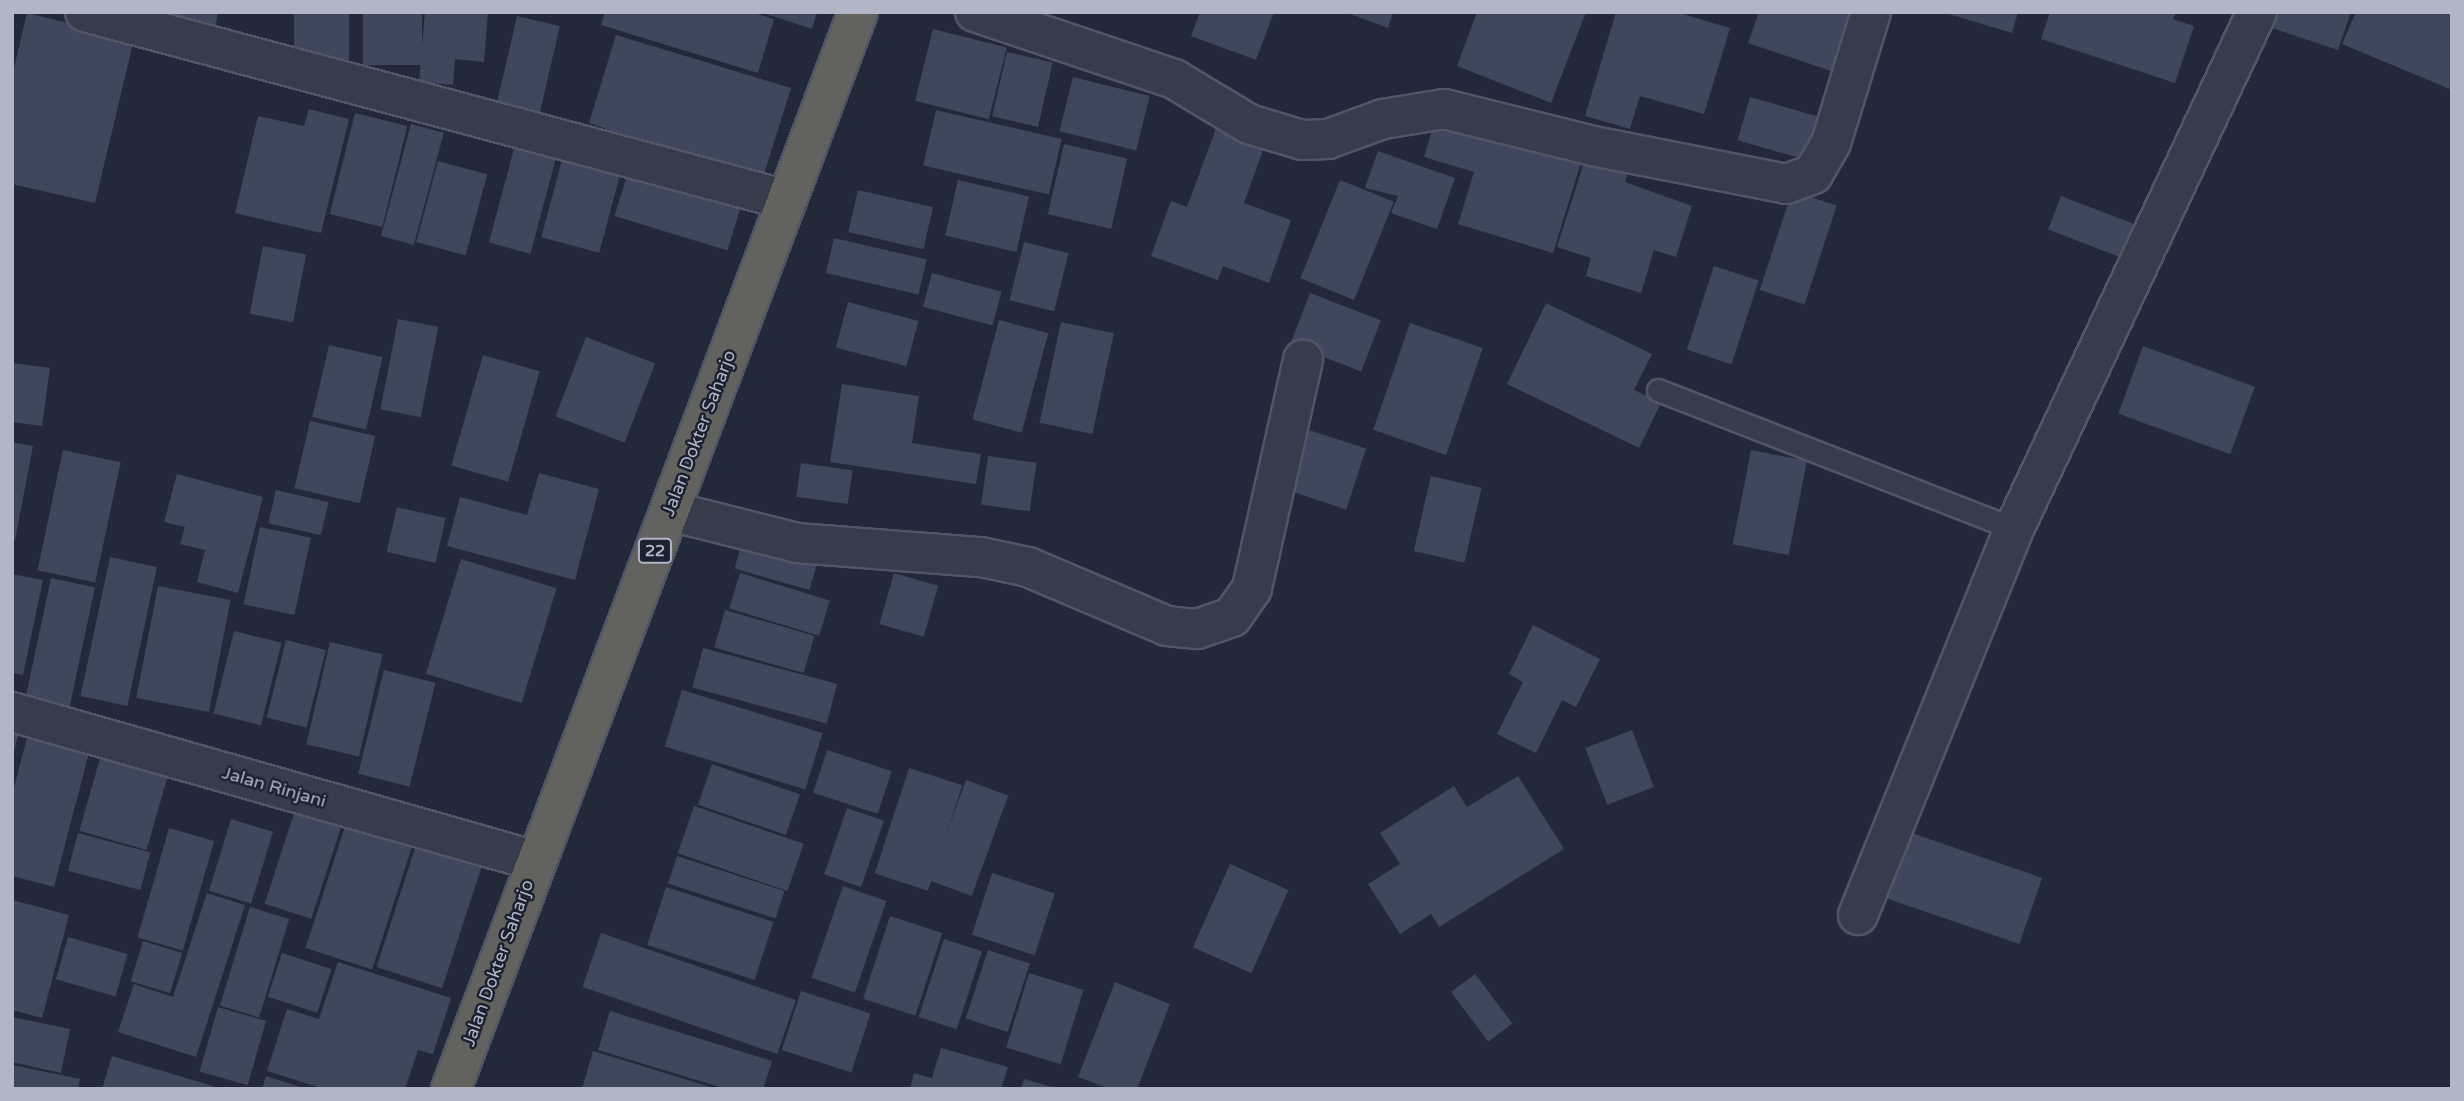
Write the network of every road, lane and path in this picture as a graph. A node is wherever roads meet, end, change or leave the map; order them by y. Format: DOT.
graph roads {
  1 [pos="858,12"];
  2 [pos="975,12"];
  3 [pos="1871,12"];
  4 [pos="2258,12"];
  5 [pos="88,13"];
  6 [pos="787,200"];
  7 [pos="1303,360"];
  8 [pos="1658,390"];
  9 [pos="670,511"];
  10 [pos="2014,529"];
  11 [pos="12,712"];
  12 [pos="536,861"];
  13 [pos="1858,915"];
  14 [pos="451,1089"];
  1 -- 6 [label="highway, Jalan Dokter Saharjo / 22"];
  2 -- 3 [label="street"];
  4 -- 10 [label="street"];
  5 -- 6 [label="street"];
  6 -- 9 [label="highway, Jalan Dokter Saharjo / 22"];
  7 -- 9 [label="street"];
  8 -- 10 [label="lane"];
  9 -- 12 [label="highway, Jalan Dokter Saharjo / 22"];
  10 -- 13 [label="street"];
  11 -- 12 [label="street, Jalan Rinjani"];
  12 -- 14 [label="highway, Jalan Dokter Saharjo / 22"];
}
